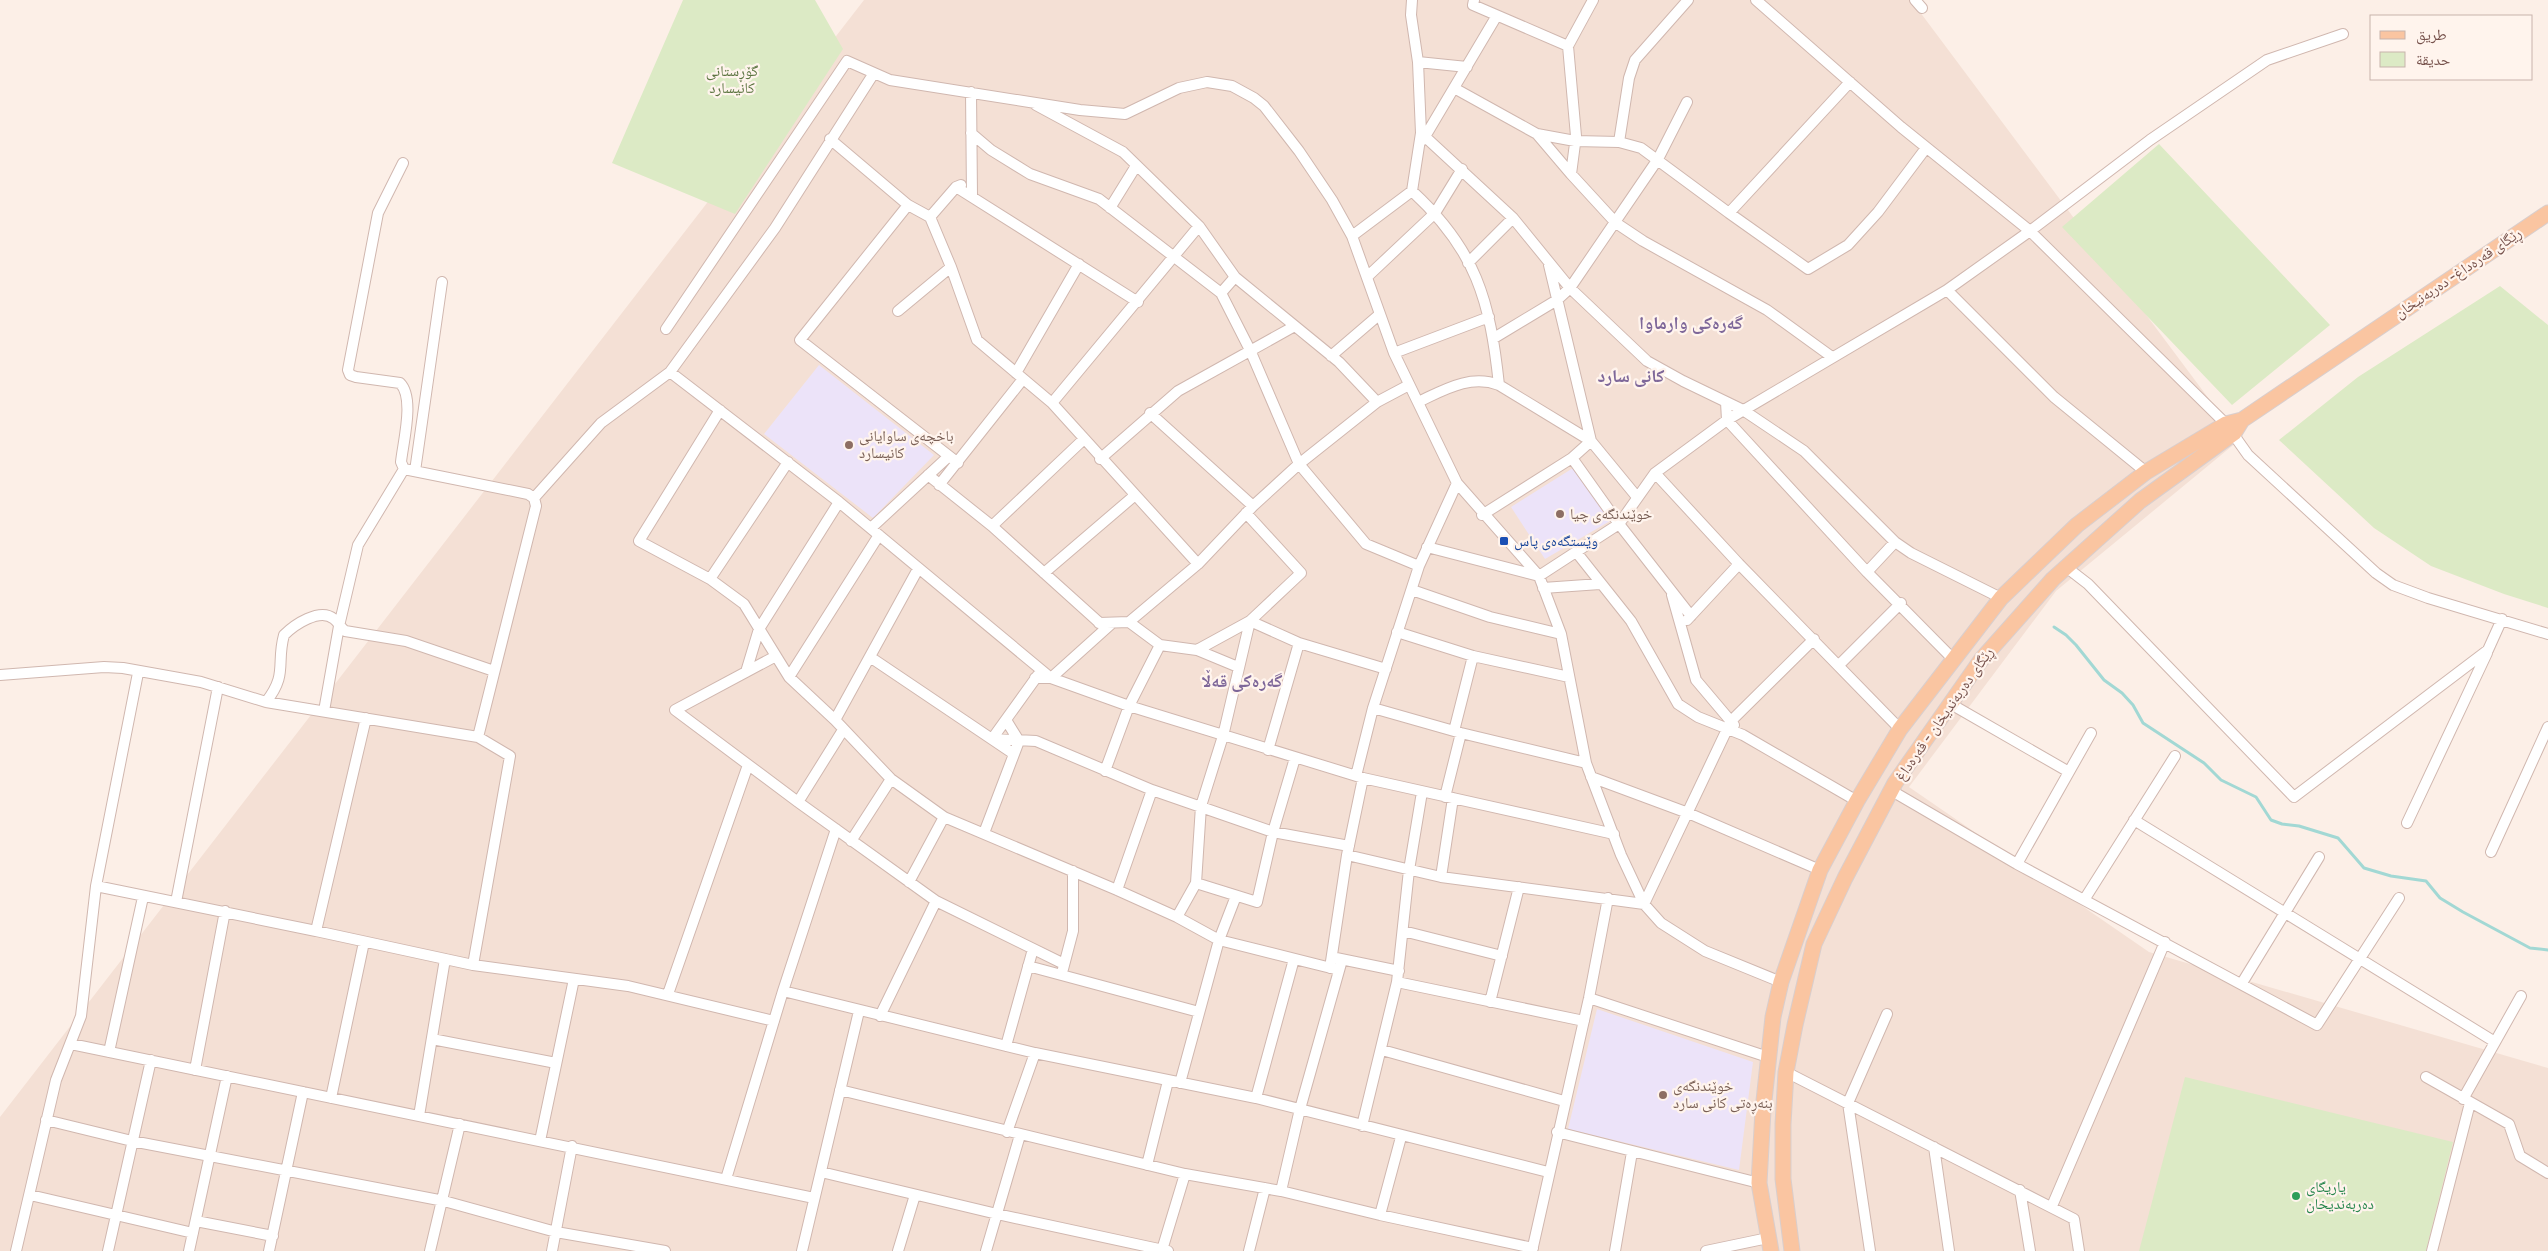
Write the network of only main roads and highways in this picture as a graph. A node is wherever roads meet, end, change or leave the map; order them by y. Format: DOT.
graph roads {
  1 [pos="2548,213"];
  2 [pos="2368,333"];
  3 [pos="2234,426"];
  4 [pos="1944,673"];
  5 [pos="1958,690"];
  6 [pos="1924,699"];
  7 [pos="1945,708"];
  8 [pos="1769,1245"];
  9 [pos="1791,1248"];
  1 -- 2 [label="main road, ڕێگاى قه‌ره‌داغ- ده‌ربه‌نیخان"];
  2 -- 3 [label="main road, ڕێگای دەربەندیخان - قەرەداغ"];
  3 -- 4 [label="main road"];
  3 -- 5 [label="main road, ڕێگای دەربەندیخان - قەرەداغ"];
  4 -- 5 [label="main road"];
  4 -- 6 [label="main road"];
  5 -- 7 [label="main road, ڕێگای دەربەندیخان - قەرەداغ"];
  6 -- 7 [label="main road"];
  6 -- 8 [label="main road"];
  7 -- 9 [label="main road, ڕێگای دەربەندیخان - قەرەداغ"];
  8 -- 9 [label="main road"];
}
